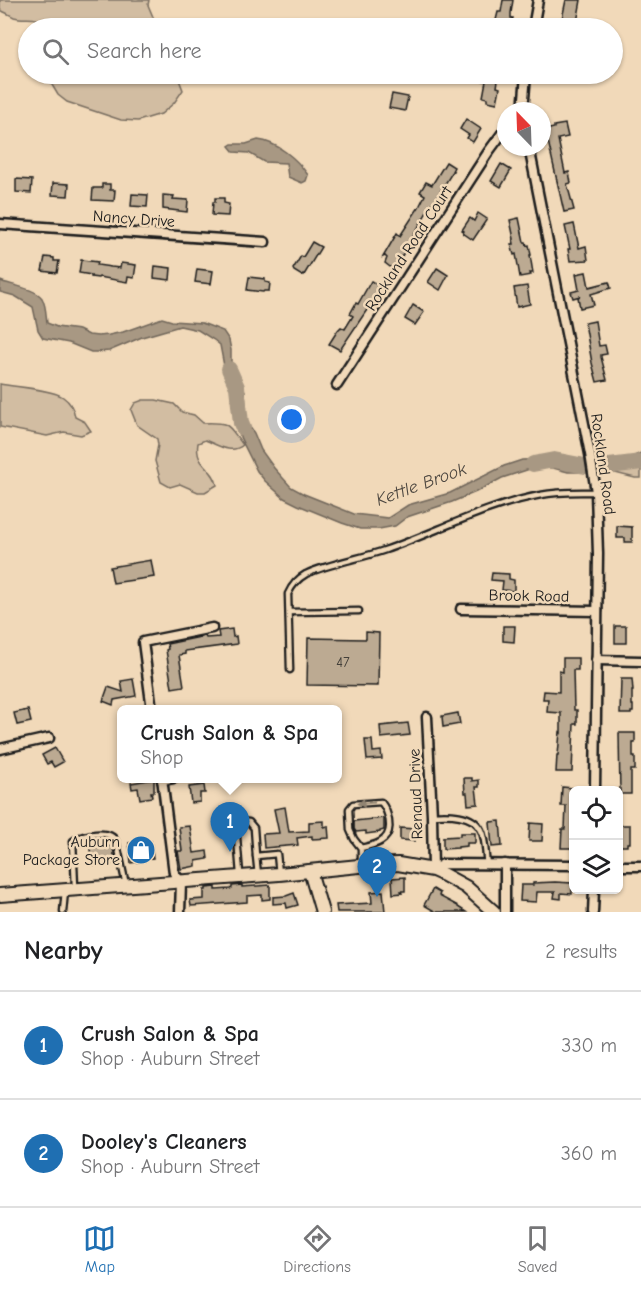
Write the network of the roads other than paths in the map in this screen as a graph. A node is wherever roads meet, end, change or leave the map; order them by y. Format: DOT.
graph roads {
  1 [pos="538,0"];
  2 [pos="535,18"];
  3 [pos="525,84"];
  4 [pos="524,102"];
  5 [pos="497,140"];
  6 [pos="531,156"];
  7 [pos="0,224"];
  8 [pos="265,242"];
  9 [pos="337,385"];
  10 [pos="596,492"];
  11 [pos="461,609"];
  12 [pos="359,610"];
  13 [pos="597,610"];
  14 [pos="289,612"];
  15 [pos="212,628"];
  16 [pos="596,660"];
  17 [pos="641,661"];
  18 [pos="290,670"];
  19 [pos="151,705"];
  20 [pos="427,717"];
  21 [pos="49,738"];
  22 [pos="0,749"];
  23 [pos="163,783"];
  24 [pos="595,786"];
  25 [pos="432,815"];
  26 [pos="361,848"];
  27 [pos="256,856"];
  28 [pos="487,864"];
  29 [pos="505,864"];
  30 [pos="569,865"];
  31 [pos="362,866"];
  32 [pos="623,866"];
  33 [pos="641,866"];
  34 [pos="433,870"];
  35 [pos="310,871"];
  36 [pos="279,874"];
  37 [pos="258,876"];
  38 [pos="240,877"];
  39 [pos="181,882"];
  40 [pos="126,886"];
  41 [pos="70,890"];
  42 [pos="594,894"];
  43 [pos="0,895"];
  44 [pos="63,912"];
  45 [pos="180,912"];
  46 [pos="322,912"];
  47 [pos="494,912"];
  48 [pos="505,912"];
  49 [pos="593,912"];
  1 -- 2 [label="street"];
  3 -- 4 [label="street"];
  5 -- 9 [label="street, Rockland Road Court"];
  6 -- 10 [label="street, Rockland Road"];
  7 -- 8 [label="street, Nancy Drive"];
  10 -- 13 [label="street, Rockland Road"];
  10 -- 14 [label="lane"];
  11 -- 13 [label="street, Brook Road"];
  12 -- 14 [label="lane"];
  13 -- 16 [label="street, Rockland Road"];
  14 -- 18 [label="lane"];
  15 -- 19 [label="street"];
  16 -- 17 [label="street"];
  16 -- 24 [label="street, Rockland Road"];
  20 -- 25 [label="street, Renaud Drive"];
  21 -- 22 [label="street"];
  23 -- 39 [label="street"];
  25 -- 28 [label="lane"];
  25 -- 34 [label="street, Renaud Drive"];
  26 -- 26 [label="lane, one-way"];
  26 -- 31 [label="lane"];
  27 -- 36 [label="lane"];
  27 -- 37 [label="lane"];
  27 -- 38 [label="lane"];
  28 -- 29 [label="street"];
  28 -- 34 [label="street"];
  29 -- 30 [label="street"];
  29 -- 48 [label="street"];
  31 -- 34 [label="main road"];
  31 -- 35 [label="main road"];
  32 -- 33 [label="street"];
  34 -- 47 [label="main road"];
  35 -- 36 [label="main road"];
  35 -- 46 [label="main road"];
  36 -- 37 [label="main road"];
  37 -- 38 [label="main road"];
  38 -- 39 [label="main road"];
  39 -- 40 [label="main road"];
  39 -- 45 [label="street"];
  40 -- 41 [label="main road"];
  40 -- 41 [label="lane"];
  41 -- 43 [label="main road"];
  41 -- 44 [label="lane"];
  42 -- 49 [label="street"];
}
